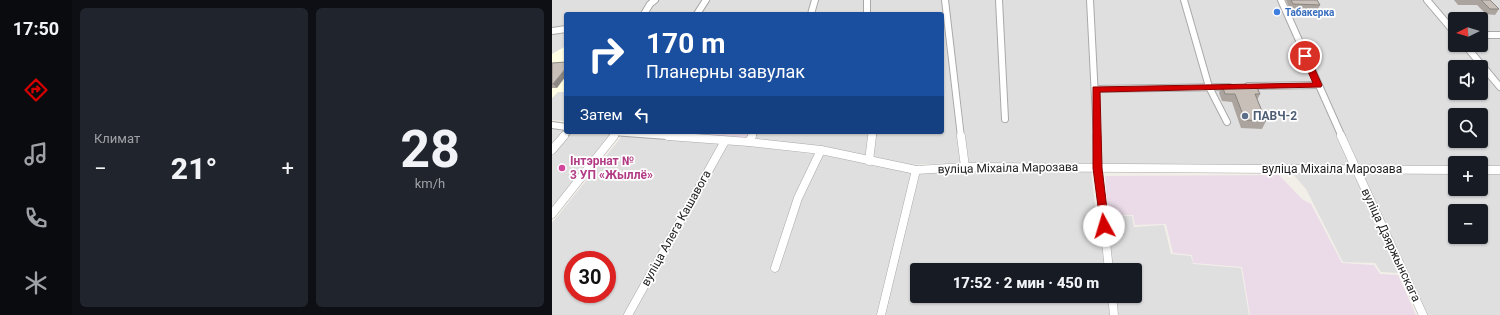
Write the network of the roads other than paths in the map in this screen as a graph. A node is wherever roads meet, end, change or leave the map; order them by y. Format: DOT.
graph roads {
  1 [pos="656,0"];
  2 [pos="706,0"];
  3 [pos="815,0"];
  4 [pos="867,0"];
  5 [pos="945,0"];
  6 [pos="999,0"];
  7 [pos="1090,0"];
  8 [pos="1184,0"];
  9 [pos="1281,0"];
  10 [pos="1427,0"];
  11 [pos="645,12"];
  12 [pos="698,12"];
  13 [pos="812,12"];
  14 [pos="867,12"];
  15 [pos="1448,25"];
  16 [pos="564,29"];
  17 [pos="552,31"];
  18 [pos="1488,35"];
  19 [pos="1500,35"];
  20 [pos="1471,52"];
  21 [pos="1318,85"];
  22 [pos="1240,86"];
  23 [pos="1209,87"];
  24 [pos="1233,87"];
  25 [pos="1500,87"];
  26 [pos="1095,89"];
  27 [pos="1006,120"];
  28 [pos="1227,122"];
  29 [pos="552,125"];
  30 [pos="564,127"];
  31 [pos="565,134"];
  32 [pos="615,134"];
  33 [pos="641,134"];
  34 [pos="753,134"];
  35 [pos="873,134"];
  36 [pos="725,141"];
  37 [pos="749,142"];
  38 [pos="552,150"];
  39 [pos="820,150"];
  40 [pos="868,161"];
  41 [pos="965,167"];
  42 [pos="1098,168"];
  43 [pos="1356,169"];
  44 [pos="916,170"];
  45 [pos="1448,170"];
  46 [pos="1488,170"];
  47 [pos="1500,170"];
  48 [pos="552,214"];
  49 [pos="1108,263"];
  50 [pos="775,268"];
  51 [pos="1113,303"];
  52 [pos="628,315"];
  53 [pos="881,315"];
  54 [pos="1114,315"];
  55 [pos="1423,315"];
  1 -- 11 [label="street"];
  2 -- 12 [label="street"];
  3 -- 13 [label="street"];
  4 -- 14 [label="street"];
  5 -- 41 [label="street"];
  6 -- 27 [label="street"];
  7 -- 26 [label="street"];
  8 -- 23 [label="street"];
  9 -- 21 [label="street, вуліца Дзяржынскага"];
  10 -- 15 [label="street"];
  16 -- 17 [label="street"];
  18 -- 19 [label="street"];
  20 -- 25 [label="street"];
  21 -- 22 [label="street"];
  21 -- 43 [label="street, вуліца Дзяржынскага"];
  23 -- 24 [label="street"];
  23 -- 26 [label="street"];
  23 -- 28 [label="street"];
  26 -- 42 [label="street"];
  29 -- 30 [label="street"];
  31 -- 38 [label="street"];
  32 -- 48 [label="street"];
  33 -- 36 [label="street, вуліца Міхаіла Марозава"];
  34 -- 37 [label="street"];
  35 -- 40 [label="street"];
  36 -- 37 [label="street, вуліца Міхаіла Марозава"];
  36 -- 52 [label="street, вуліца Алега Кашавога"];
  37 -- 39 [label="street, вуліца Міхаіла Марозава"];
  39 -- 40 [label="street, вуліца Міхаіла Марозава"];
  39 -- 50 [label="street"];
  40 -- 44 [label="street, вуліца Міхаіла Марозава"];
  41 -- 42 [label="street, вуліца Міхаіла Марозава"];
  41 -- 44 [label="street, вуліца Міхаіла Марозава"];
  42 -- 43 [label="street, вуліца Міхаіла Марозава"];
  42 -- 49 [label="street"];
  43 -- 45 [label="street, вуліца Міхаіла Марозава"];
  43 -- 55 [label="street, вуліца Дзяржынскага"];
  44 -- 53 [label="street"];
  46 -- 47 [label="street"];
  51 -- 54 [label="street"];
}
